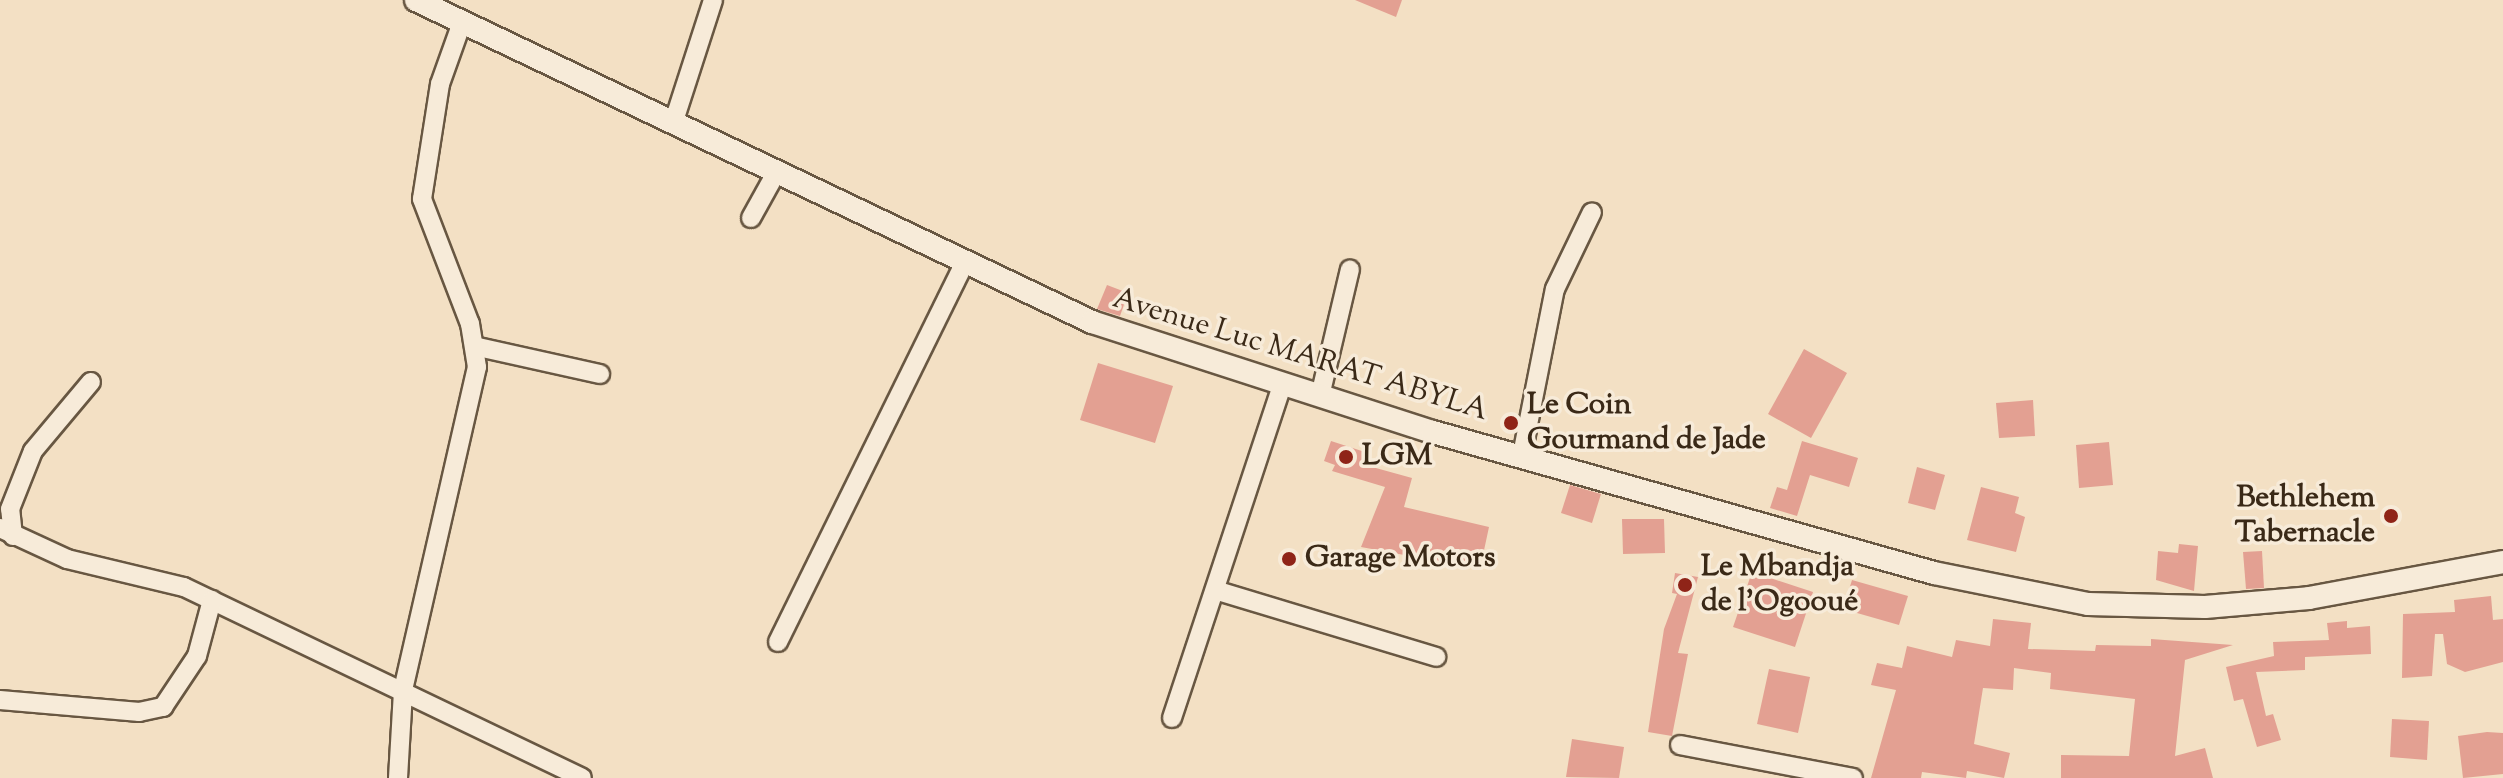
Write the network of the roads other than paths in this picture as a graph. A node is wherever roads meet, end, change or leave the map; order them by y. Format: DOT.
graph roads {
  1 [pos="416,0"];
  2 [pos="713,0"];
  3 [pos="461,25"];
  4 [pos="673,124"];
  5 [pos="777,171"];
  6 [pos="1592,212"];
  7 [pos="751,218"];
  8 [pos="963,266"];
  9 [pos="1350,269"];
  10 [pos="478,347"];
  11 [pos="600,374"];
  12 [pos="91,382"];
  13 [pos="1282,385"];
  14 [pos="1320,396"];
  15 [pos="1522,455"];
  16 [pos="6,532"];
  17 [pos="2503,562"];
  18 [pos="1218,591"];
  19 [pos="212,600"];
  20 [pos="778,642"];
  21 [pos="1436,657"];
  22 [pos="403,690"];
  23 [pos="0,700"];
  24 [pos="1172,718"];
  25 [pos="1680,745"];
  26 [pos="398,778"];
  27 [pos="582,778"];
  28 [pos="1853,778"];
  1 -- 3 [label="street, Avenue Luc MARAT ABYLA"];
  2 -- 4 [label="street"];
  3 -- 4 [label="street, Avenue Luc MARAT ABYLA"];
  3 -- 10 [label="street"];
  4 -- 5 [label="street, Avenue Luc MARAT ABYLA"];
  5 -- 7 [label="street"];
  5 -- 8 [label="street, Avenue Luc MARAT ABYLA"];
  6 -- 15 [label="street"];
  8 -- 13 [label="street, Avenue Luc MARAT ABYLA"];
  8 -- 20 [label="street"];
  9 -- 14 [label="street"];
  10 -- 11 [label="street"];
  10 -- 22 [label="street"];
  12 -- 16 [label="street"];
  13 -- 14 [label="street, Avenue Luc MARAT ABYLA"];
  13 -- 18 [label="street"];
  14 -- 15 [label="street, Avenue Luc MARAT ABYLA"];
  15 -- 17 [label="street, Avenue Luc MARAT ABYLA"];
  16 -- 19 [label="street"];
  18 -- 21 [label="street"];
  18 -- 24 [label="street"];
  19 -- 22 [label="street"];
  19 -- 23 [label="street"];
  22 -- 26 [label="street"];
  22 -- 27 [label="street"];
  25 -- 28 [label="street"];
}
